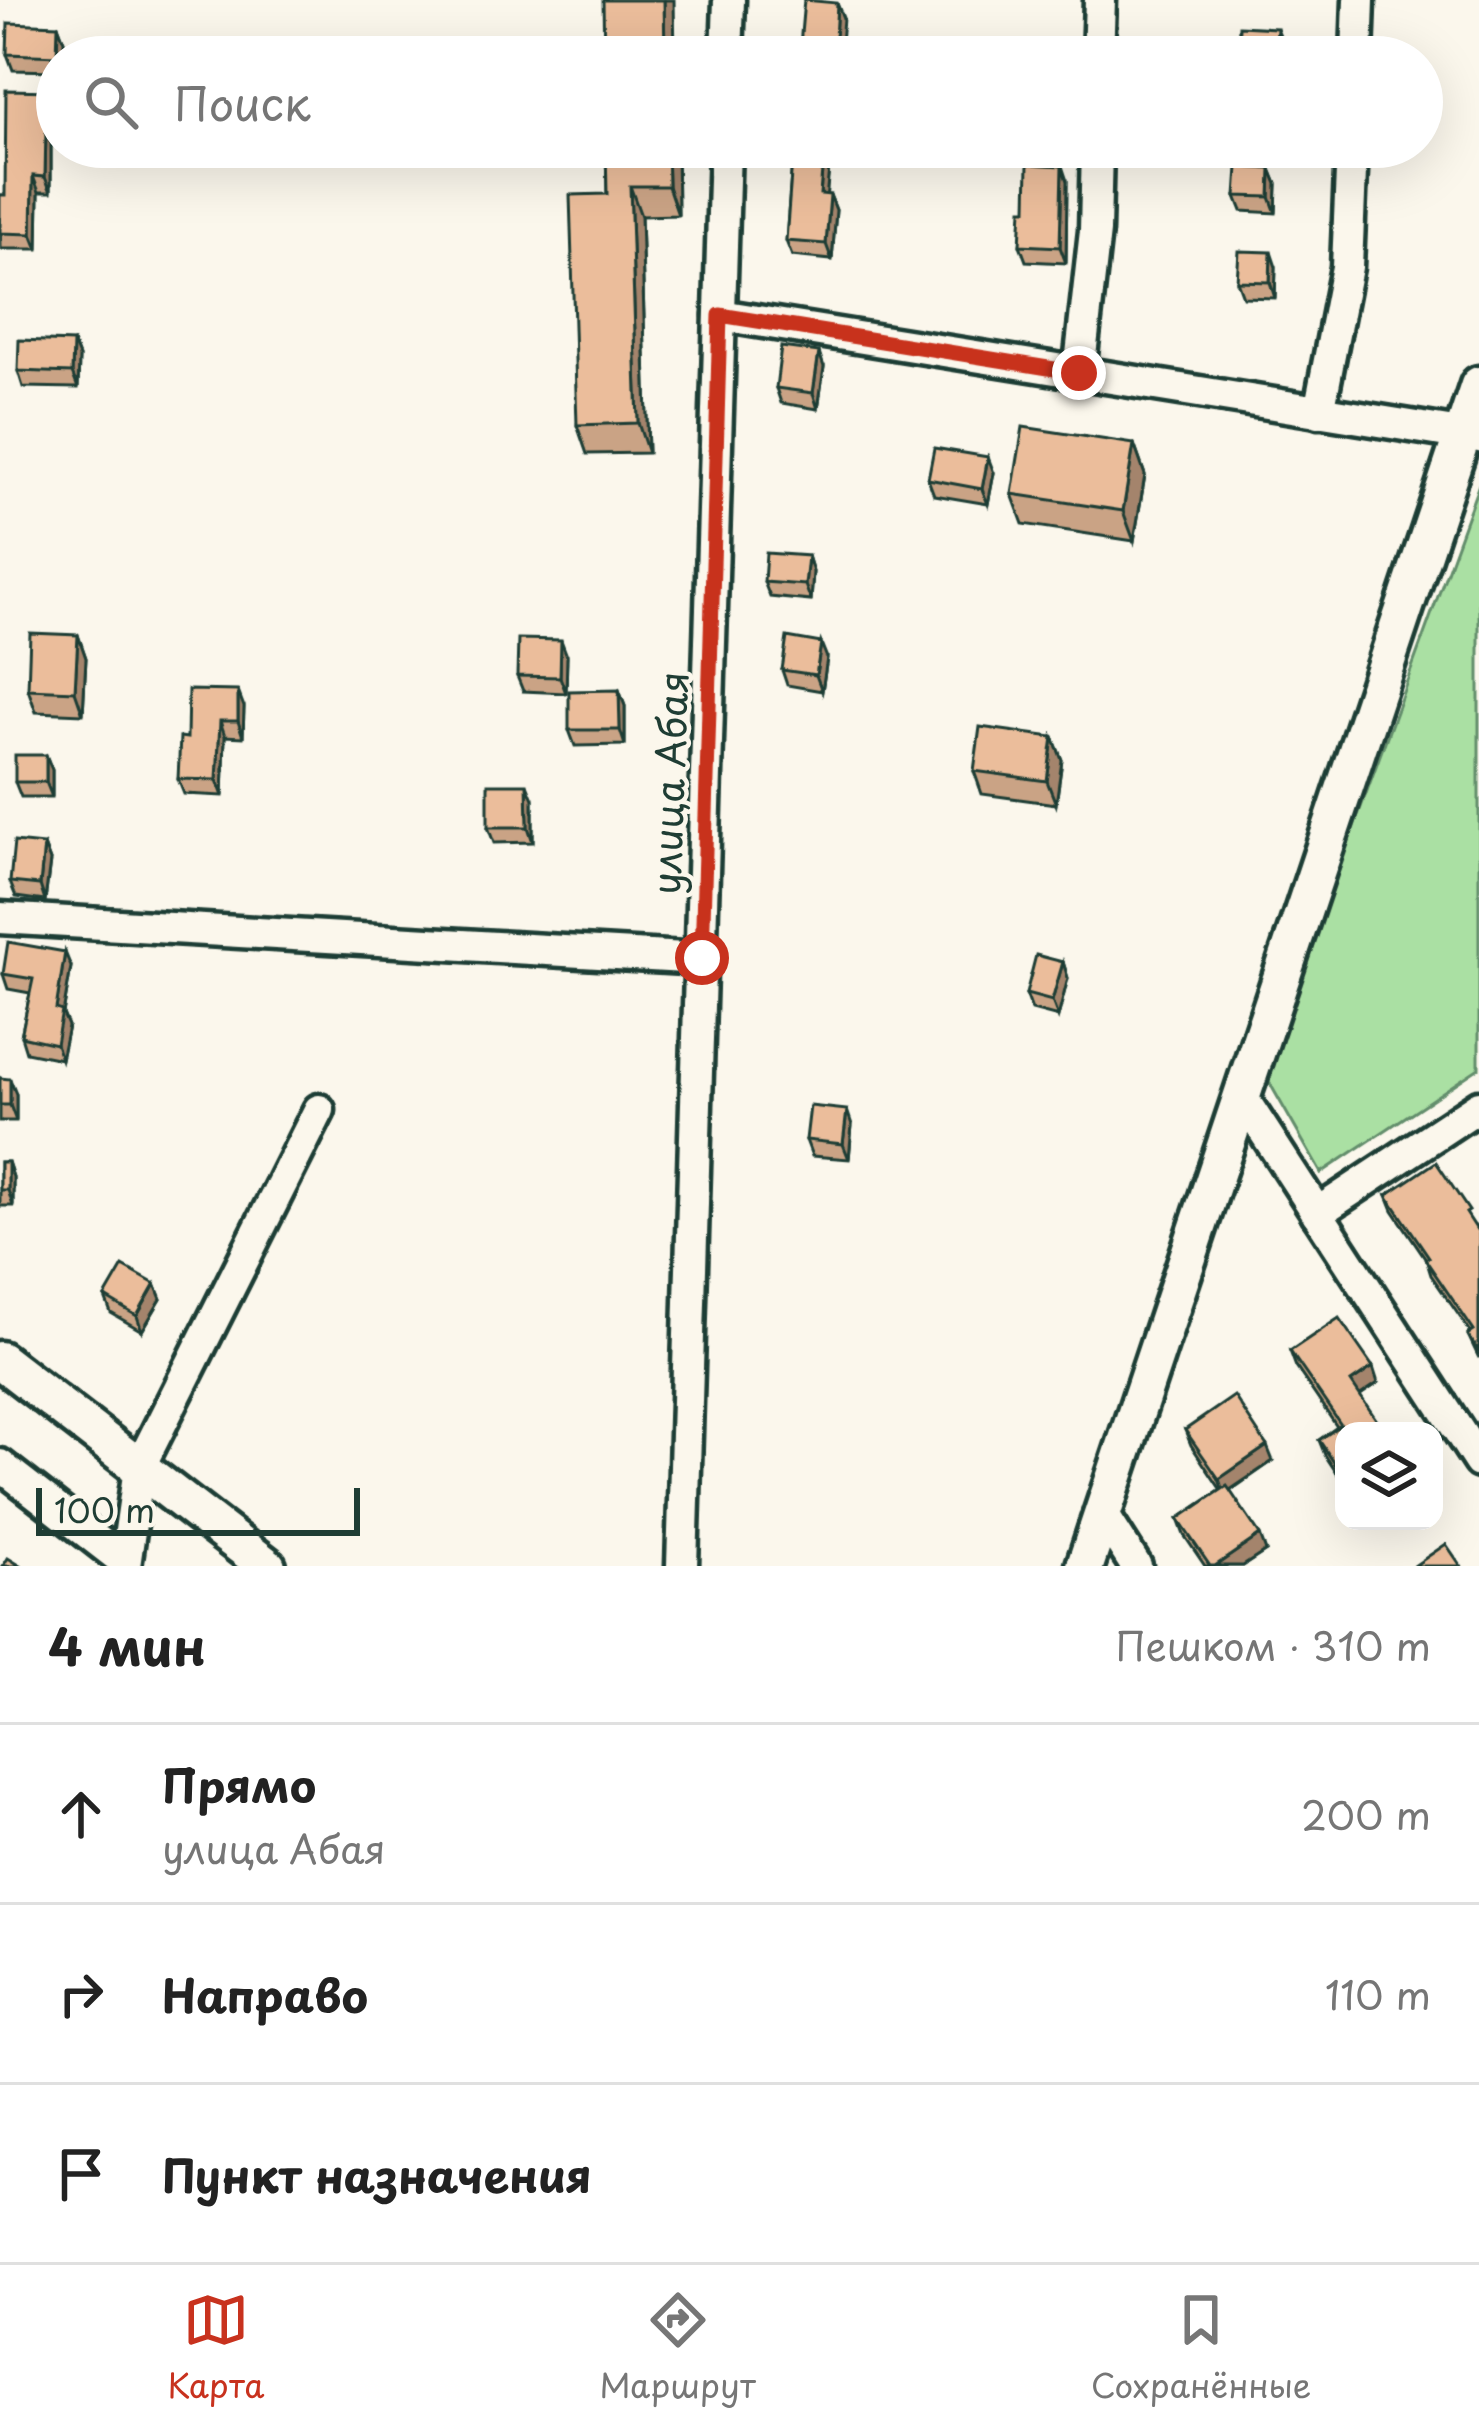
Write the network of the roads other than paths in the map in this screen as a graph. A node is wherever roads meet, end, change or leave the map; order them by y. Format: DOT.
graph roads {
  1 [pos="729,0"];
  2 [pos="1100,0"];
  3 [pos="1359,0"];
  4 [pos="728,36"];
  5 [pos="1099,36"];
  6 [pos="1358,36"];
  7 [pos="724,168"];
  8 [pos="1096,168"];
  9 [pos="1351,168"];
  10 [pos="720,315"];
  11 [pos="1079,373"];
  12 [pos="1479,385"];
  13 [pos="1318,412"];
  14 [pos="1471,436"];
  15 [pos="0,918"];
  16 [pos="702,958"];
  17 [pos="1242,1097"];
  18 [pos="1479,1106"];
  19 [pos="319,1110"];
  20 [pos="1317,1213"];
  21 [pos="0,1360"];
  22 [pos="1479,1462"];
  23 [pos="0,1465"];
  24 [pos="139,1468"];
  25 [pos="1102,1514"];
  26 [pos="125,1564"];
  27 [pos="267,1566"];
  28 [pos="682,1566"];
  29 [pos="1085,1566"];
  30 [pos="1136,1566"];
  1 -- 4 [label="street"];
  2 -- 5 [label="street"];
  3 -- 6 [label="street"];
  7 -- 10 [label="street, улица Абая"];
  8 -- 11 [label="street"];
  9 -- 13 [label="street"];
  10 -- 11 [label="street"];
  10 -- 16 [label="street, улица Абая"];
  11 -- 13 [label="street"];
  12 -- 14 [label="main road"];
  13 -- 14 [label="street"];
  14 -- 17 [label="main road"];
  15 -- 16 [label="street"];
  16 -- 28 [label="street, улица Абая"];
  17 -- 20 [label="street"];
  17 -- 25 [label="main road"];
  18 -- 20 [label="street"];
  19 -- 24 [label="street"];
  20 -- 22 [label="street"];
  21 -- 24 [label="main road"];
  23 -- 26 [label="street"];
  24 -- 26 [label="street"];
  24 -- 27 [label="main road"];
  25 -- 29 [label="main road"];
  25 -- 30 [label="street"];
}
